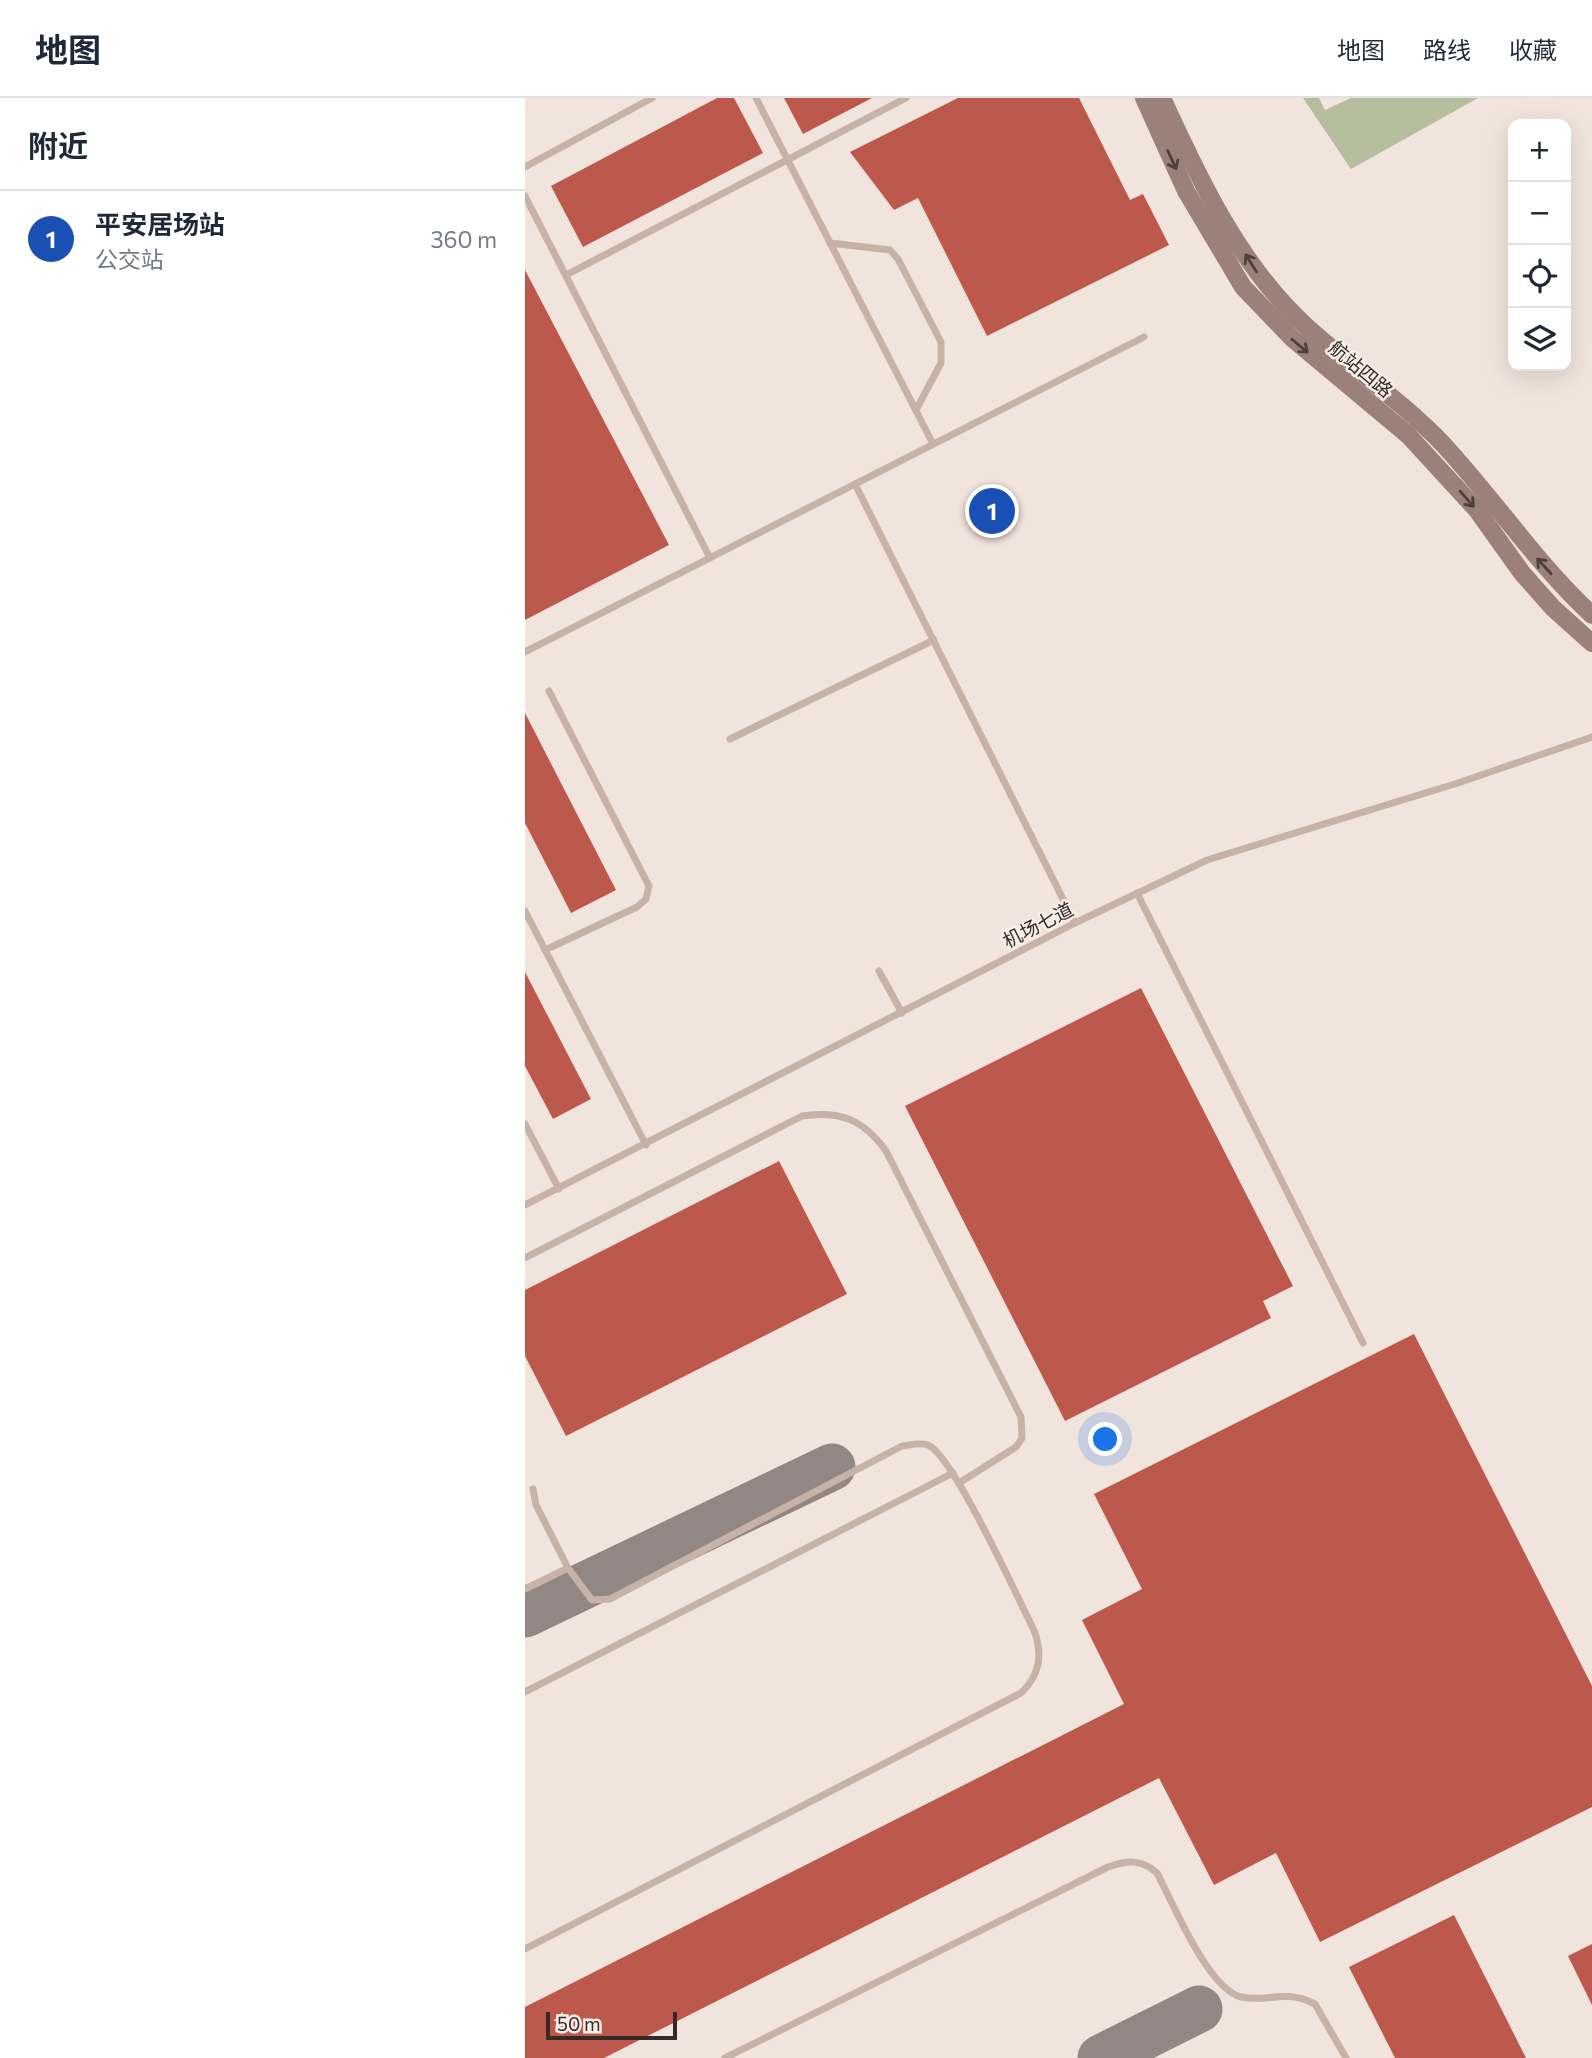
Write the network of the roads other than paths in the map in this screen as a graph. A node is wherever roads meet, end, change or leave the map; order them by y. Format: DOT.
graph roads {
  1 [pos="652,98"];
  2 [pos="757,98"];
  3 [pos="906,98"];
  4 [pos="1144,98"];
  5 [pos="1162,98"];
  6 [pos="788,160"];
  7 [pos="525,167"];
  8 [pos="525,195"];
  9 [pos="830,243"];
  10 [pos="566,275"];
  11 [pos="1144,337"];
  12 [pos="916,411"];
  13 [pos="933,444"];
  14 [pos="855,484"];
  15 [pos="710,558"];
  16 [pos="1592,614"];
  17 [pos="934,640"];
  18 [pos="1592,643"];
  19 [pos="525,652"];
  20 [pos="549,691"];
  21 [pos="1592,737"];
  22 [pos="730,739"];
  23 [pos="1136,893"];
  24 [pos="525,911"];
  25 [pos="1075,923"];
  26 [pos="545,950"];
  27 [pos="879,971"];
  28 [pos="902,1013"];
  29 [pos="525,1124"];
  30 [pos="646,1144"];
  31 [pos="559,1189"];
  32 [pos="525,1205"];
  33 [pos="525,1258"];
  34 [pos="1363,1343"];
  35 [pos="953,1473"];
  36 [pos="959,1483"];
  37 [pos="533,1489"];
  38 [pos="568,1568"];
  39 [pos="525,1589"];
  40 [pos="525,1692"];
  41 [pos="525,1949"];
  42 [pos="725,2058"];
  43 [pos="1346,2058"];
  1 -- 7 [label="lane"];
  2 -- 6 [label="lane"];
  3 -- 6 [label="lane"];
  4 -- 18 [label="main road, 航站四路, one-way"];
  16 -- 5 [label="main road, 航站四路, one-way"];
  6 -- 9 [label="lane"];
  6 -- 10 [label="lane"];
  8 -- 10 [label="lane"];
  9 -- 12 [label="lane"];
  9 -- 12 [label="lane"];
  10 -- 15 [label="lane"];
  11 -- 13 [label="lane"];
  12 -- 13 [label="lane"];
  13 -- 14 [label="lane"];
  14 -- 15 [label="lane"];
  14 -- 17 [label="lane"];
  15 -- 19 [label="lane"];
  17 -- 22 [label="lane"];
  17 -- 25 [label="lane"];
  20 -- 26 [label="lane"];
  21 -- 23 [label="lane, 机场七道"];
  23 -- 25 [label="lane, 机场七道"];
  23 -- 34 [label="lane"];
  24 -- 26 [label="lane"];
  25 -- 28 [label="lane, 机场七道"];
  26 -- 30 [label="lane"];
  27 -- 28 [label="lane"];
  28 -- 30 [label="lane, 机场七道"];
  29 -- 31 [label="lane"];
  30 -- 31 [label="lane, 机场七道"];
  31 -- 32 [label="lane, 机场七道"];
  33 -- 36 [label="lane"];
  35 -- 36 [label="lane"];
  35 -- 38 [label="lane"];
  35 -- 40 [label="lane"];
  36 -- 41 [label="lane"];
  37 -- 38 [label="lane"];
  38 -- 39 [label="lane"];
  42 -- 43 [label="lane"];
}
